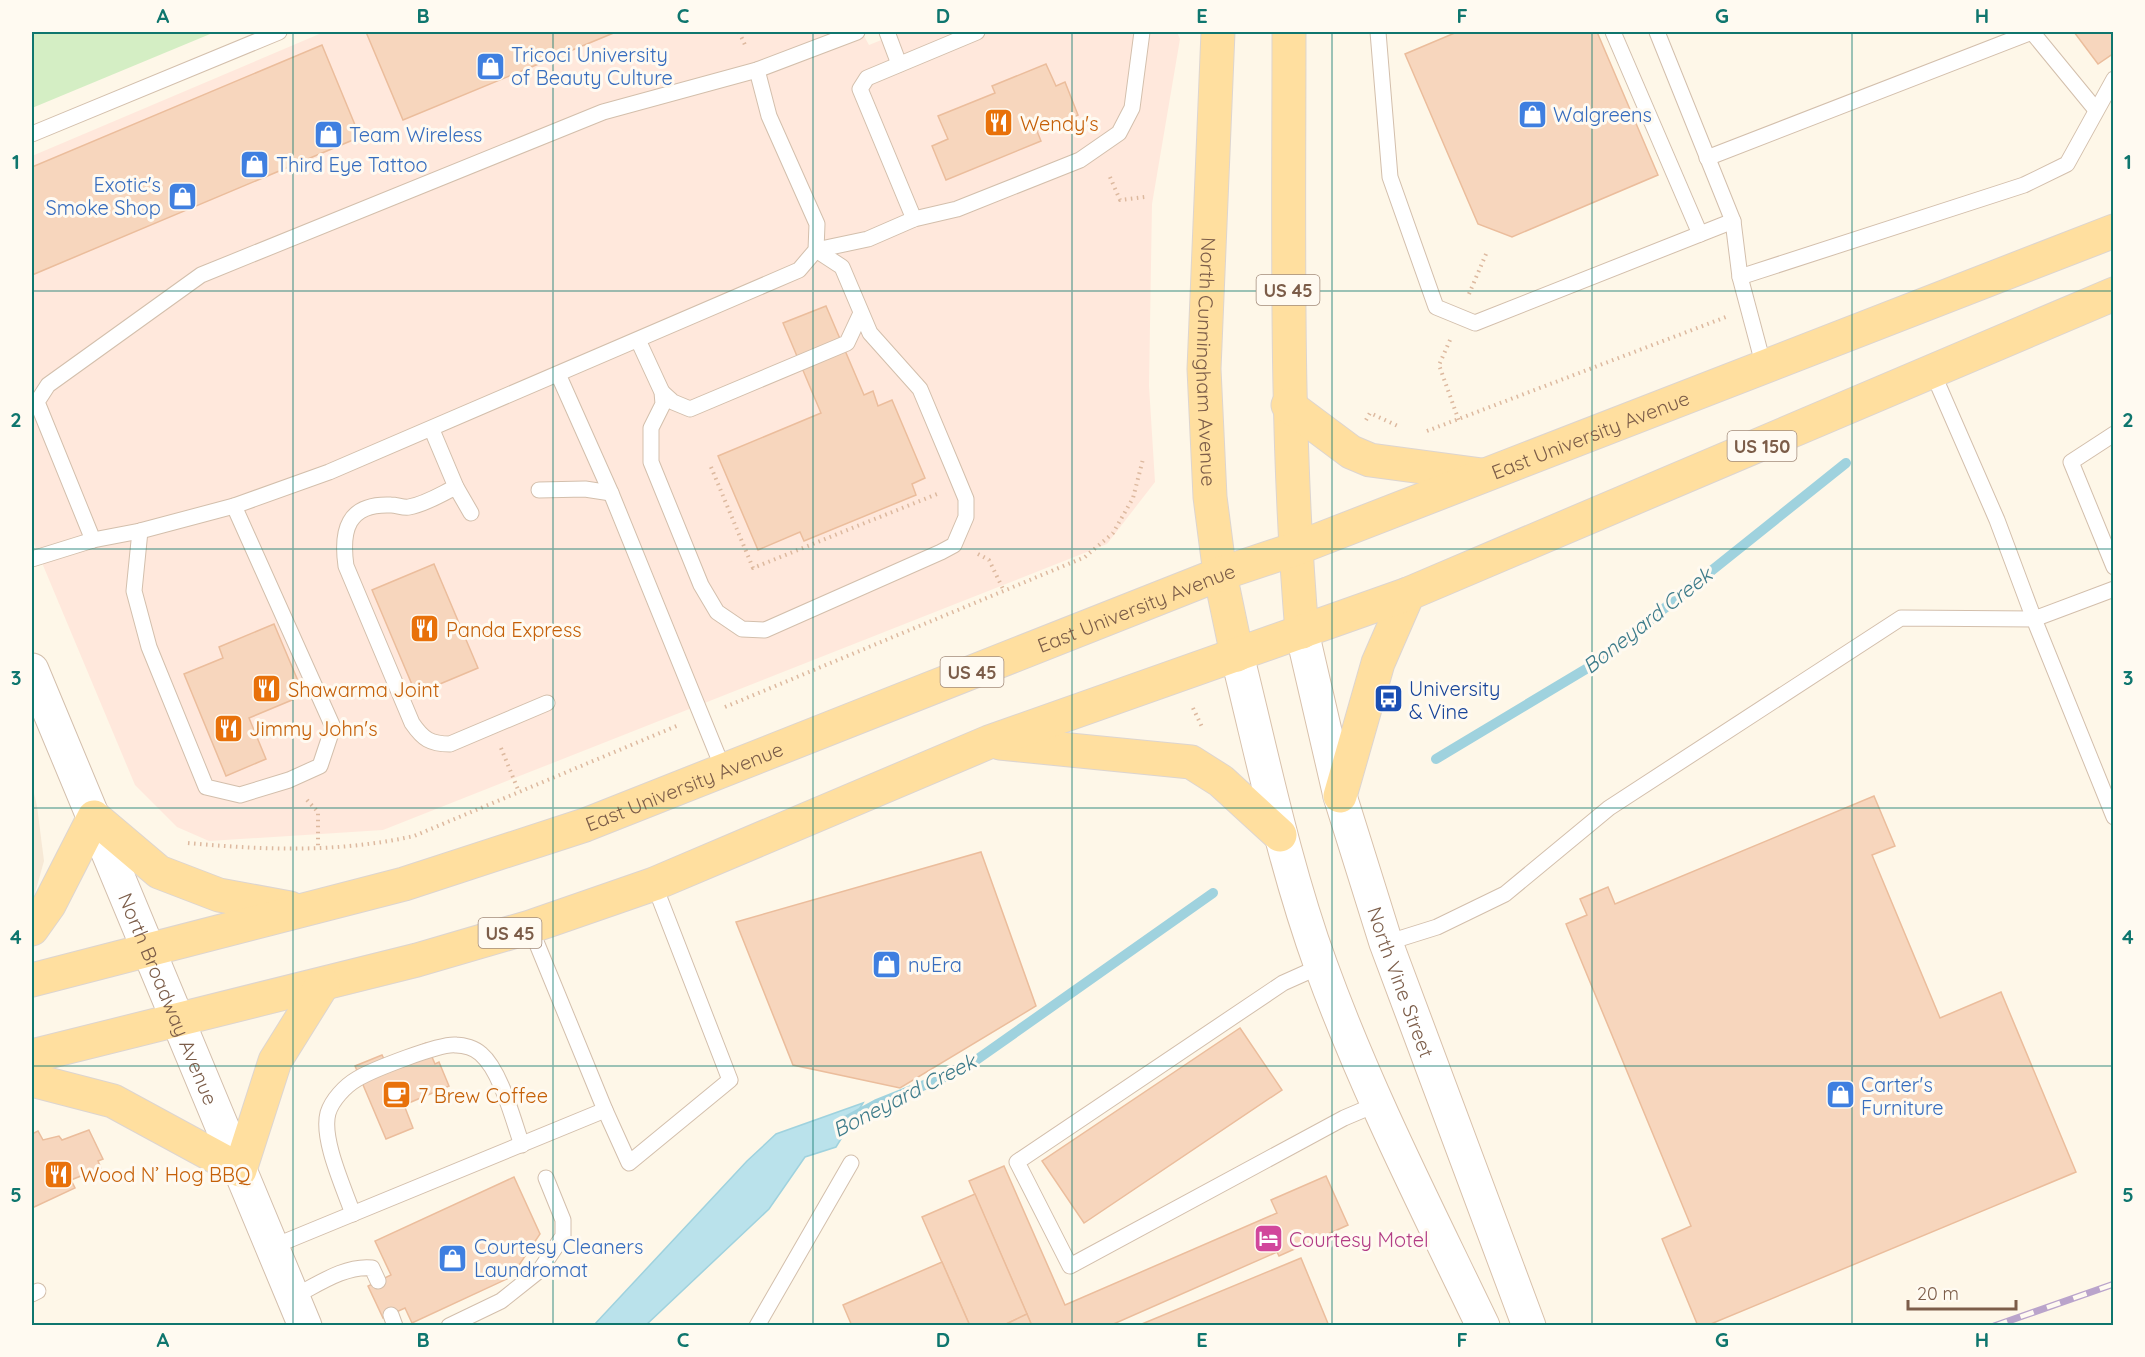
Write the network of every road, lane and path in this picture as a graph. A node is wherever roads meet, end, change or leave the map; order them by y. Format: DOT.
graph roads {
  1 [pos="279,32"];
  2 [pos="857,32"];
  3 [pos="887,32"];
  4 [pos="976,32"];
  5 [pos="1142,32"];
  6 [pos="1218,32"];
  7 [pos="1289,32"];
  8 [pos="1377,32"];
  9 [pos="1613,32"];
  10 [pos="1657,32"];
  11 [pos="2032,32"];
  12 [pos="899,64"];
  13 [pos="757,70"];
  14 [pos="2114,79"];
  15 [pos="2096,110"];
  16 [pos="32,134"];
  17 [pos="1707,158"];
  18 [pos="1110,177"];
  19 [pos="1145,197"];
  20 [pos="914,219"];
  21 [pos="1733,221"];
  22 [pos="2114,231"];
  23 [pos="1700,234"];
  24 [pos="816,250"];
  25 [pos="1740,277"];
  26 [pos="2114,294"];
  27 [pos="861,313"];
  28 [pos="1714,321"];
  29 [pos="638,340"];
  30 [pos="1764,367"];
  31 [pos="1932,371"];
  32 [pos="558,374"];
  33 [pos="662,392"];
  34 [pos="1288,405"];
  35 [pos="1370,414"];
  36 [pos="1403,428"];
  37 [pos="432,429"];
  38 [pos="1424,432"];
  39 [pos="2114,434"];
  40 [pos="1143,459"];
  41 [pos="711,467"];
  42 [pos="1484,476"];
  43 [pos="960,483"];
  44 [pos="456,487"];
  45 [pos="539,490"];
  46 [pos="611,493"];
  47 [pos="234,506"];
  48 [pos="471,513"];
  49 [pos="140,531"];
  50 [pos="93,540"];
  51 [pos="954,545"];
  52 [pos="1295,549"];
  53 [pos="32,559"];
  54 [pos="2114,567"];
  55 [pos="1220,574"];
  56 [pos="2114,589"];
  57 [pos="1004,591"];
  58 [pos="1408,594"];
  59 [pos="2034,619"];
  60 [pos="1302,632"];
  61 [pos="1237,655"];
  62 [pos="32,670"];
  63 [pos="547,703"];
  64 [pos="730,705"];
  65 [pos="1193,708"];
  66 [pos="1213,729"];
  67 [pos="666,730"];
  68 [pos="1204,731"];
  69 [pos="1201,739"];
  70 [pos="989,742"];
  71 [pos="500,745"];
  72 [pos="724,771"];
  73 [pos="289,780"];
  74 [pos="519,792"];
  75 [pos="1340,796"];
  76 [pos="94,817"];
  77 [pos="2114,817"];
  78 [pos="1280,835"];
  79 [pos="188,843"];
  80 [pos="318,849"];
  81 [pos="654,884"];
  82 [pos="300,910"];
  83 [pos="530,927"];
  84 [pos="32,929"];
  85 [pos="1386,943"];
  86 [pos="148,950"];
  87 [pos="1321,966"];
  88 [pos="32,980"];
  89 [pos="323,984"];
  90 [pos="176,1021"];
  91 [pos="32,1056"];
  92 [pos="32,1080"];
  93 [pos="1377,1104"];
  94 [pos="605,1110"];
  95 [pos="522,1144"];
  96 [pos="851,1163"];
  97 [pos="240,1170"];
  98 [pos="546,1178"];
  99 [pos="353,1214"];
  100 [pos="272,1247"];
  101 [pos="378,1281"];
  102 [pos="299,1311"];
  103 [pos="449,1326"];
  104 [pos="757,1326"];
  105 [pos="1483,1326"];
  106 [pos="1529,1326"];
  1 -- 16 [label="lane"];
  2 -- 13 [label="lane"];
  3 -- 12 [label="lane"];
  4 -- 12 [label="lane"];
  5 -- 20 [label="lane"];
  6 -- 55 [label="main road, North Cunningham Avenue"];
  7 -- 34 [label="main road, US 45"];
  8 -- 23 [label="lane"];
  9 -- 23 [label="lane"];
  10 -- 17 [label="lane"];
  11 -- 15 [label="lane"];
  11 -- 17 [label="lane"];
  12 -- 20 [label="lane"];
  13 -- 24 [label="lane"];
  13 -- 50 [label="lane"];
  14 -- 15 [label="lane"];
  15 -- 25 [label="lane"];
  17 -- 21 [label="lane"];
  18 -- 19 [label="path"];
  20 -- 24 [label="lane"];
  21 -- 23 [label="lane"];
  21 -- 25 [label="lane"];
  22 -- 30 [label="main road, East University Avenue"];
  24 -- 27 [label="lane"];
  24 -- 29 [label="lane"];
  25 -- 30 [label="lane"];
  26 -- 31 [label="main road, US 150"];
  27 -- 33 [label="lane"];
  27 -- 43 [label="lane"];
  28 -- 38 [label="path"];
  29 -- 32 [label="lane"];
  29 -- 33 [label="lane"];
  30 -- 42 [label="main road, East University Avenue"];
  31 -- 58 [label="main road, US 150"];
  31 -- 59 [label="lane"];
  32 -- 37 [label="lane"];
  32 -- 46 [label="lane"];
  33 -- 51 [label="lane"];
  34 -- 42 [label="main road"];
  34 -- 52 [label="main road, US 45"];
  35 -- 36 [label="path"];
  37 -- 44 [label="lane"];
  37 -- 47 [label="lane"];
  39 -- 54 [label="lane"];
  40 -- 57 [label="path"];
  41 -- 43 [label="path"];
  42 -- 52 [label="main road, East University Avenue"];
  43 -- 51 [label="lane"];
  44 -- 48 [label="lane"];
  44 -- 63 [label="lane"];
  45 -- 46 [label="lane"];
  46 -- 72 [label="lane"];
  47 -- 49 [label="lane"];
  47 -- 73 [label="lane"];
  49 -- 50 [label="lane"];
  49 -- 73 [label="lane"];
  50 -- 53 [label="lane"];
  51 -- 57 [label="path"];
  52 -- 55 [label="main road, East University Avenue"];
  52 -- 60 [label="main road, US 45"];
  55 -- 61 [label="main road, North Cunningham Avenue"];
  55 -- 72 [label="main road, East University Avenue / US 45"];
  56 -- 59 [label="lane"];
  57 -- 64 [label="path"];
  58 -- 60 [label="main road, US 150"];
  58 -- 75 [label="main road"];
  59 -- 77 [label="lane"];
  59 -- 85 [label="lane"];
  60 -- 61 [label="main road, US 45"];
  60 -- 75 [label="main road, North Vine Street"];
  61 -- 70 [label="main road, US 45"];
  61 -- 78 [label="main road"];
  62 -- 76 [label="main road, North Broadway Avenue"];
  65 -- 68 [label="path"];
  66 -- 68 [label="path"];
  67 -- 74 [label="path"];
  68 -- 69 [label="path"];
  70 -- 78 [label="main road"];
  70 -- 81 [label="main road, US 45"];
  71 -- 74 [label="path"];
  72 -- 82 [label="main road, East University Avenue / US 45"];
  73 -- 80 [label="path"];
  74 -- 80 [label="path"];
  75 -- 85 [label="main road, North Vine Street"];
  76 -- 82 [label="main road"];
  76 -- 84 [label="main road"];
  76 -- 86 [label="main road, North Broadway Avenue"];
  78 -- 87 [label="main road"];
  79 -- 80 [label="path"];
  81 -- 83 [label="main road, US 45"];
  81 -- 94 [label="lane"];
  82 -- 86 [label="main road, East University Avenue / US 45"];
  83 -- 89 [label="main road, US 45"];
  83 -- 94 [label="lane"];
  85 -- 106 [label="main road, North Vine Street"];
  86 -- 88 [label="main road, US 45"];
  86 -- 90 [label="main road, North Broadway Avenue"];
  87 -- 93 [label="main road"];
  87 -- 93 [label="lane"];
  89 -- 90 [label="main road, US 45"];
  89 -- 97 [label="main road"];
  90 -- 91 [label="main road, US 45"];
  90 -- 97 [label="main road, North Broadway Avenue"];
  92 -- 97 [label="main road"];
  93 -- 105 [label="main road"];
  94 -- 95 [label="lane"];
  95 -- 99 [label="lane"];
  95 -- 99 [label="lane"];
  96 -- 104 [label="lane"];
  97 -- 100 [label="main road, North Broadway Avenue"];
  98 -- 103 [label="lane"];
  99 -- 100 [label="lane"];
  100 -- 102 [label="main road, North Broadway Avenue"];
  101 -- 102 [label="lane"];
}
